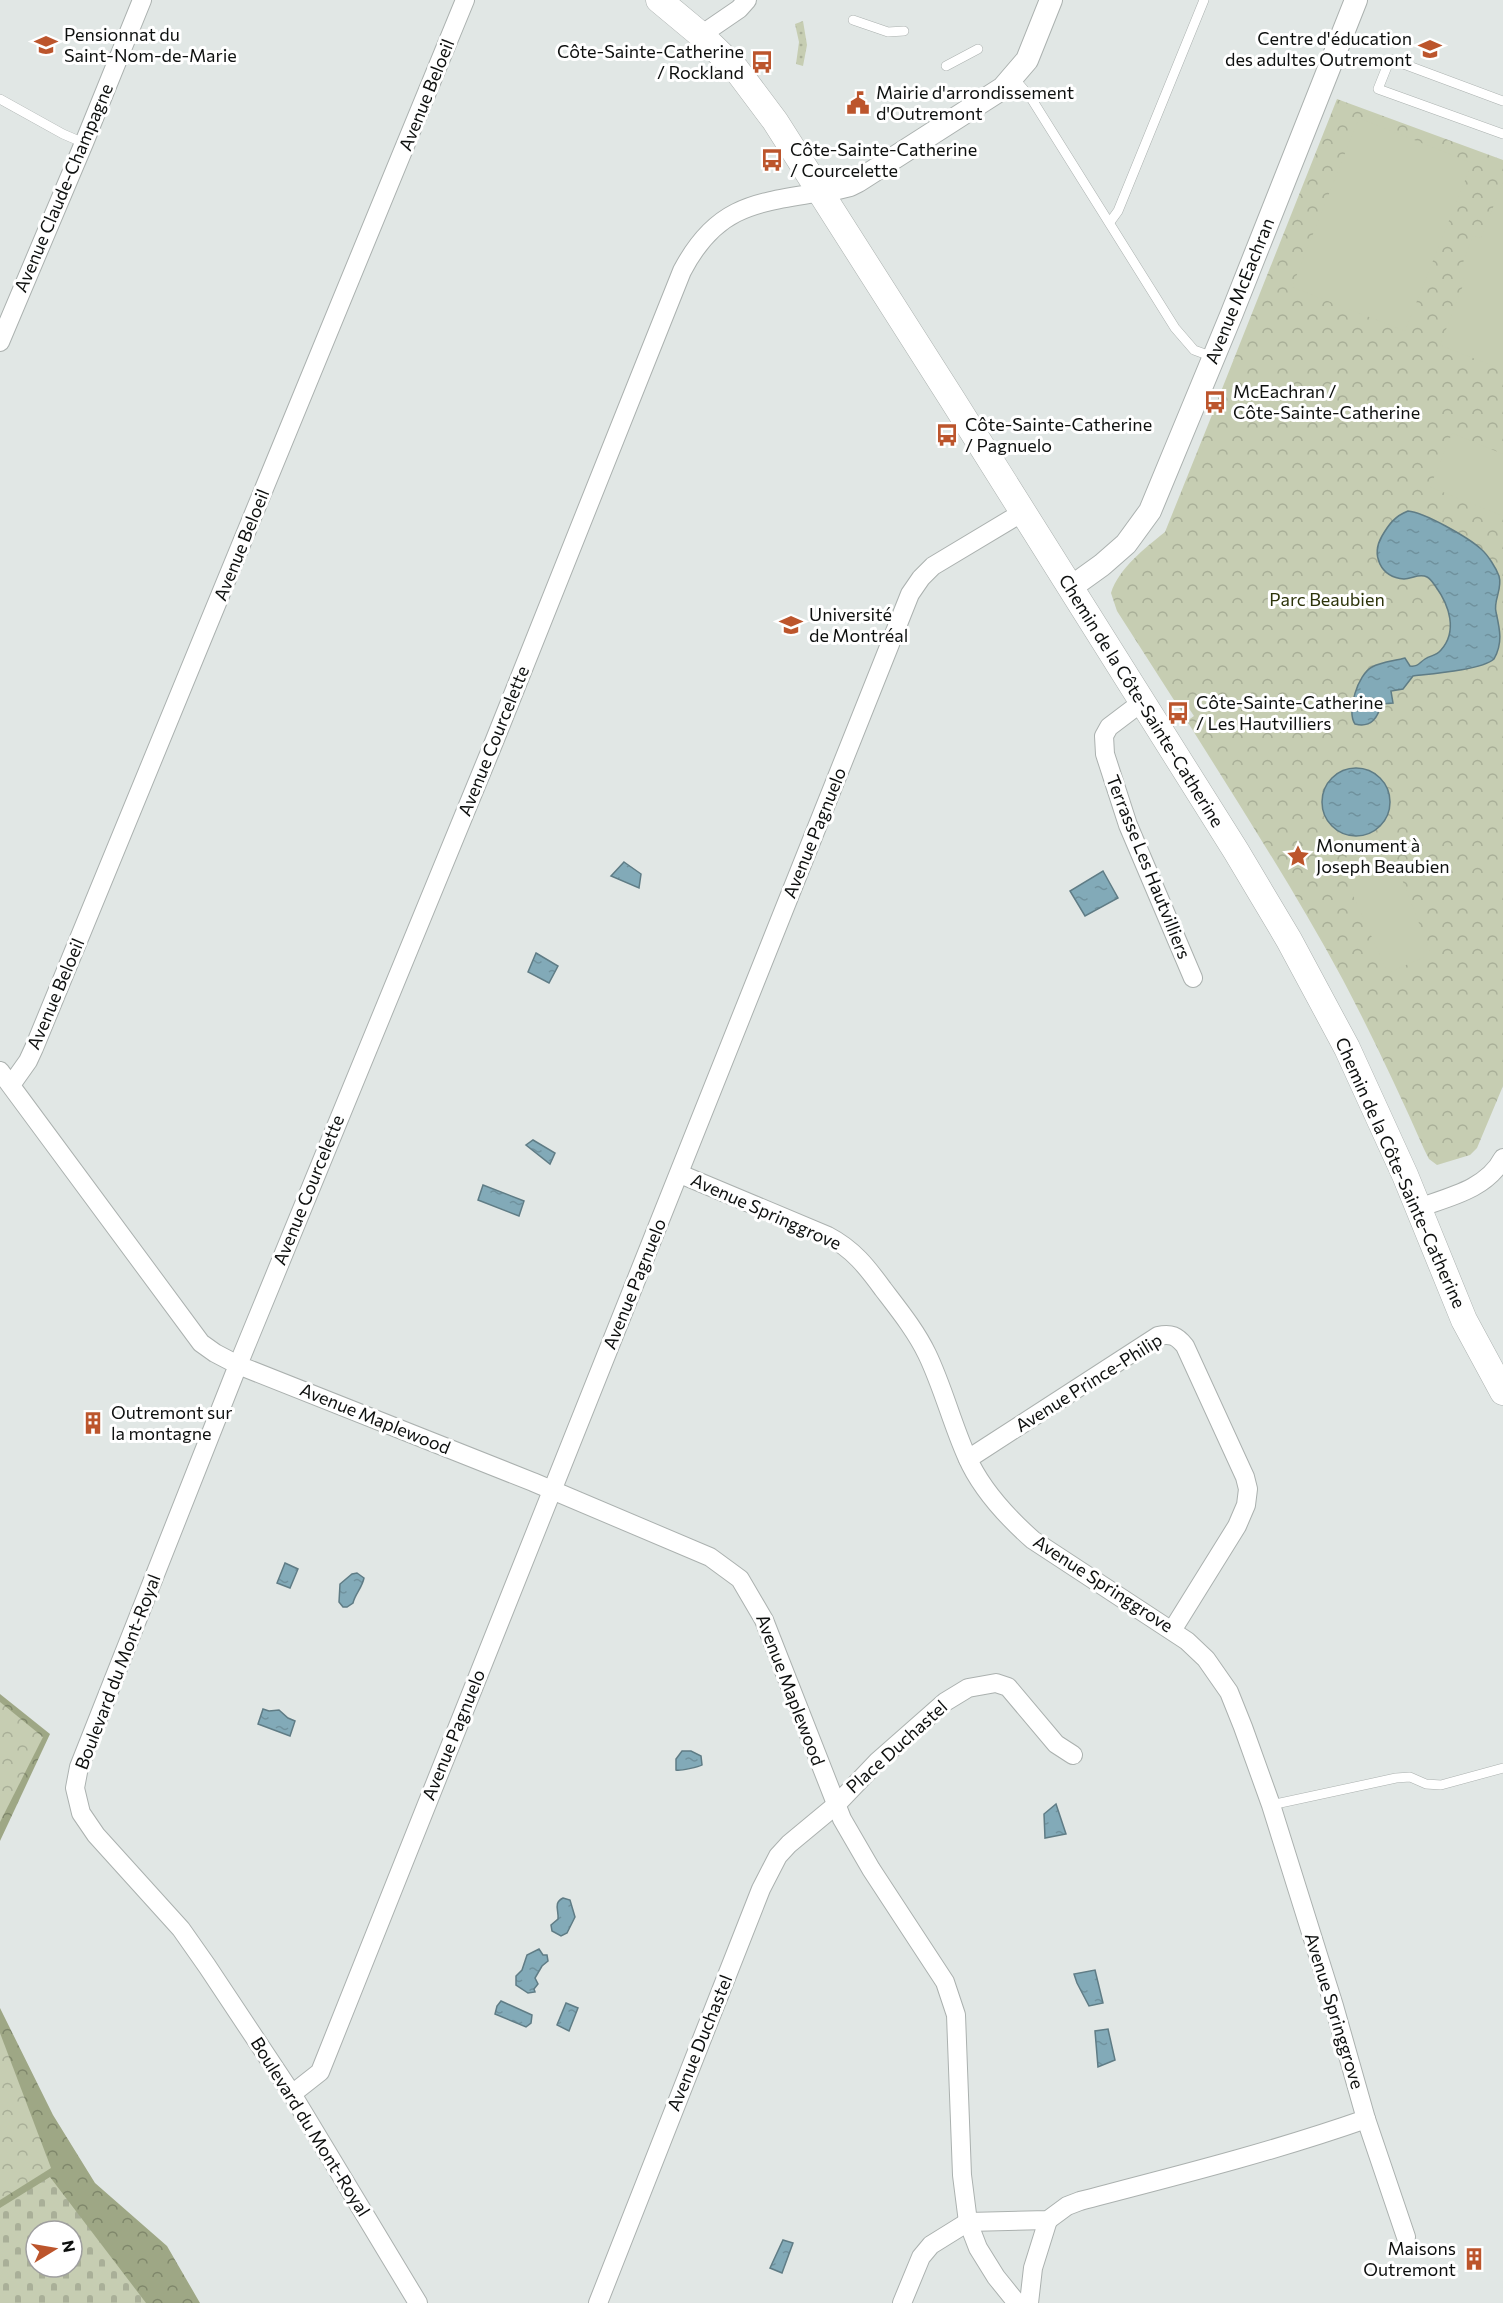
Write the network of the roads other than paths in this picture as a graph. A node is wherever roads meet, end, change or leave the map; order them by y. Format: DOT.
graph roads {
  1 [pos="142,0"];
  2 [pos="465,0"];
  3 [pos="659,0"];
  4 [pos="747,0"];
  5 [pos="1052,0"];
  6 [pos="1204,0"];
  7 [pos="1356,0"];
  8 [pos="853,20"];
  9 [pos="904,31"];
  10 [pos="701,35"];
  11 [pos="978,49"];
  12 [pos="946,66"];
  13 [pos="1013,77"];
  14 [pos="0,99"];
  15 [pos="1503,101"];
  16 [pos="1503,134"];
  17 [pos="84,143"];
  18 [pos="821,192"];
  19 [pos="1110,222"];
  20 [pos="0,342"];
  21 [pos="1213,357"];
  22 [pos="1023,512"];
  23 [pos="1070,588"];
  24 [pos="1142,702"];
  25 [pos="1192,978"];
  26 [pos="5,1078"];
  27 [pos="1503,1158"];
  28 [pos="680,1174"];
  29 [pos="1418,1208"];
  30 [pos="238,1365"];
  31 [pos="1503,1392"];
  32 [pos="968,1459"];
  33 [pos="552,1490"];
  34 [pos="1173,1629"];
  35 [pos="1073,1755"];
  36 [pos="1503,1768"];
  37 [pos="836,1805"];
  38 [pos="1270,1805"];
  39 [pos="292,2094"];
  40 [pos="1366,2119"];
  41 [pos="1048,2220"];
  42 [pos="968,2222"];
  43 [pos="1406,2237"];
  44 [pos="418,2303"];
  45 [pos="598,2303"];
  46 [pos="902,2303"];
  47 [pos="1017,2303"];
  48 [pos="1029,2303"];
  1 -- 17 [label="street, Avenue Claude-Champagne"];
  2 -- 26 [label="street, Avenue Beloeil"];
  3 -- 10 [label="main road, Chemin de la Côte-Sainte-Catherine"];
  4 -- 10 [label="street"];
  5 -- 13 [label="street"];
  6 -- 19 [label="lane"];
  7 -- 21 [label="street, Avenue McEachran"];
  8 -- 9 [label="lane"];
  10 -- 18 [label="main road, Chemin de la Côte-Sainte-Catherine"];
  11 -- 12 [label="lane"];
  13 -- 18 [label="street"];
  13 -- 19 [label="lane"];
  14 -- 17 [label="lane"];
  15 -- 16 [label="lane"];
  17 -- 20 [label="street, Avenue Claude-Champagne"];
  18 -- 22 [label="main road, Chemin de la Côte-Sainte-Catherine"];
  18 -- 30 [label="street, Avenue Courcelette"];
  19 -- 21 [label="lane"];
  21 -- 23 [label="street, Avenue McEachran"];
  22 -- 23 [label="main road, Chemin de la Côte-Sainte-Catherine"];
  22 -- 28 [label="street, Avenue Pagnuelo"];
  23 -- 24 [label="main road, Chemin de la Côte-Sainte-Catherine"];
  24 -- 25 [label="street, Terrasse Les Hautvilliers"];
  24 -- 29 [label="main road, Chemin de la Côte-Sainte-Catherine"];
  26 -- 30 [label="street"];
  27 -- 29 [label="street"];
  28 -- 32 [label="street, Avenue Springgrove"];
  28 -- 33 [label="street, Avenue Pagnuelo"];
  29 -- 31 [label="main road, Chemin de la Côte-Sainte-Catherine"];
  30 -- 33 [label="street, Avenue Maplewood"];
  30 -- 39 [label="street, Boulevard du Mont-Royal"];
  32 -- 34 [label="street, Avenue Springgrove"];
  32 -- 34 [label="street, Avenue Prince-Philip"];
  33 -- 37 [label="street, Avenue Maplewood"];
  33 -- 39 [label="street, Avenue Pagnuelo"];
  34 -- 38 [label="street, Avenue Springgrove"];
  35 -- 37 [label="street, Place Duchastel"];
  36 -- 38 [label="lane"];
  37 -- 42 [label="street, Avenue Maplewood"];
  37 -- 45 [label="street, Avenue Duchastel"];
  38 -- 40 [label="street, Avenue Springgrove"];
  39 -- 44 [label="street, Boulevard du Mont-Royal"];
  40 -- 41 [label="street"];
  40 -- 43 [label="street, Avenue Springgrove"];
  41 -- 42 [label="street"];
  41 -- 48 [label="street"];
  42 -- 46 [label="street"];
  42 -- 47 [label="street, Avenue Maplewood"];
}
